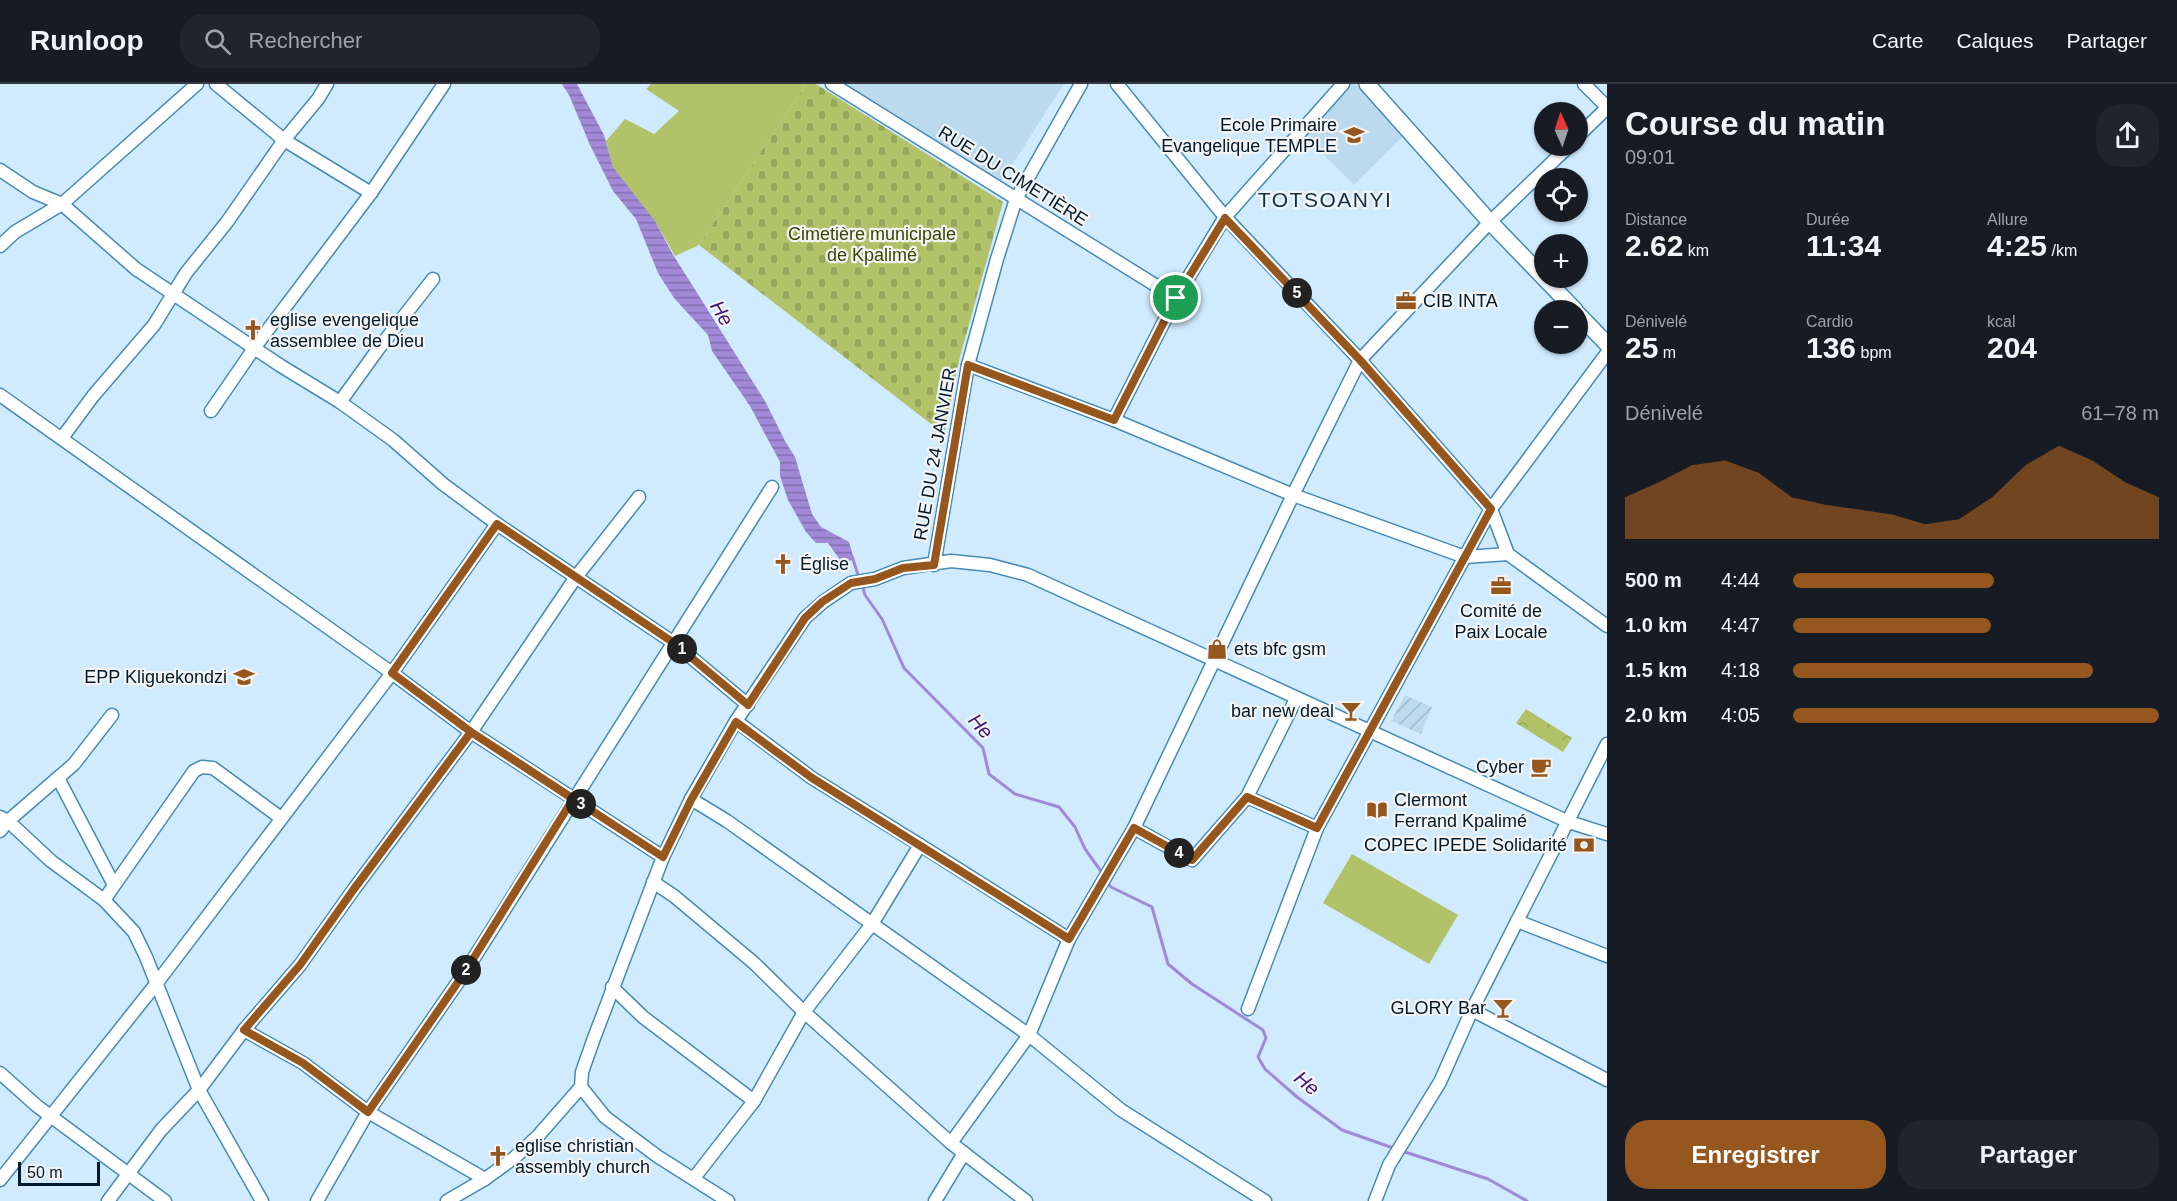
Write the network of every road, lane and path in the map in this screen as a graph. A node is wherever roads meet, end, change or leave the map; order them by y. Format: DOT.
graph roads {
  1 [pos="197,84"];
  2 [pos="216,84"];
  3 [pos="327,84"];
  4 [pos="444,84"];
  5 [pos="832,84"];
  6 [pos="1081,84"];
  7 [pos="1117,84"];
  8 [pos="1343,84"];
  9 [pos="1367,84"];
  10 [pos="1584,84"];
  11 [pos="1607,107"];
  12 [pos="1588,126"];
  13 [pos="284,140"];
  14 [pos="1559,156"];
  15 [pos="0,170"];
  16 [pos="370,194"];
  17 [pos="1016,199"];
  18 [pos="62,204"];
  19 [pos="1225,218"];
  20 [pos="1490,222"];
  21 [pos="0,246"];
  22 [pos="433,279"];
  23 [pos="174,294"];
  24 [pos="1176,298"];
  25 [pos="1565,300"];
  26 [pos="1588,324"];
  27 [pos="1607,344"];
  28 [pos="255,347"];
  29 [pos="1607,352"];
  30 [pos="1360,360"];
  31 [pos="968,365"];
  32 [pos="0,394"];
  33 [pos="340,402"];
  34 [pos="211,411"];
  35 [pos="1114,420"];
  36 [pos="62,438"];
  37 [pos="772,487"];
  38 [pos="1293,495"];
  39 [pos="639,496"];
  40 [pos="1491,509"];
  41 [pos="497,524"];
  42 [pos="1508,554"];
  43 [pos="1465,557"];
  44 [pos="934,565"];
  45 [pos="576,577"];
  46 [pos="1607,626"];
  47 [pos="674,643"];
  48 [pos="1215,659"];
  49 [pos="392,673"];
  50 [pos="1296,699"];
  51 [pos="748,705"];
  52 [pos="112,715"];
  53 [pos="736,722"];
  54 [pos="1370,730"];
  55 [pos="471,732"];
  56 [pos="1607,744"];
  57 [pos="58,778"];
  58 [pos="1247,797"];
  59 [pos="573,799"];
  60 [pos="691,800"];
  61 [pos="281,818"];
  62 [pos="1569,822"];
  63 [pos="3,823"];
  64 [pos="1134,828"];
  65 [pos="1317,828"];
  66 [pos="1607,834"];
  67 [pos="920,845"];
  68 [pos="663,857"];
  69 [pos="653,882"];
  70 [pos="114,885"];
  71 [pos="104,900"];
  72 [pos="1516,921"];
  73 [pos="872,924"];
  74 [pos="1069,939"];
  75 [pos="1607,956"];
  76 [pos="156,984"];
  77 [pos="612,987"];
  78 [pos="1248,1009"];
  79 [pos="1472,1010"];
  80 [pos="804,1012"];
  81 [pos="244,1030"];
  82 [pos="1029,1035"];
  83 [pos="0,1073"];
  84 [pos="1607,1080"];
  85 [pos="581,1087"];
  86 [pos="199,1090"];
  87 [pos="754,1101"];
  88 [pos="368,1112"];
  89 [pos="51,1115"];
  90 [pos="951,1143"];
  91 [pos="964,1152"];
  92 [pos="127,1174"];
  93 [pos="694,1178"];
  94 [pos="486,1179"];
  95 [pos="0,1180"];
  96 [pos="108,1201"];
  97 [pos="165,1201"];
  98 [pos="262,1201"];
  99 [pos="317,1201"];
  100 [pos="447,1201"];
  101 [pos="728,1201"];
  102 [pos="935,1201"];
  103 [pos="1026,1201"];
  104 [pos="1264,1201"];
  105 [pos="1375,1201"];
  1 -- 18 [label="street"];
  2 -- 13 [label="street"];
  3 -- 13 [label="street"];
  4 -- 16 [label="street"];
  5 -- 17 [label="street, RUE DU CIMETIÈRE"];
  6 -- 17 [label="street, RUE DU 24 JANVIER"];
  7 -- 19 [label="street"];
  8 -- 19 [label="street"];
  9 -- 20 [label="main road"];
  10 -- 11 [label="street"];
  11 -- 12 [label="street"];
  13 -- 16 [label="street"];
  13 -- 23 [label="street"];
  14 -- 20 [label="street"];
  15 -- 18 [label="street"];
  16 -- 28 [label="street"];
  17 -- 24 [label="street, RUE DU CIMETIÈRE"];
  17 -- 31 [label="street, RUE DU 24 JANVIER"];
  18 -- 21 [label="street"];
  18 -- 23 [label="street"];
  19 -- 24 [label="street"];
  19 -- 30 [label="street"];
  20 -- 25 [label="main road"];
  20 -- 30 [label="street"];
  22 -- 33 [label="street"];
  23 -- 28 [label="street"];
  23 -- 36 [label="street"];
  24 -- 35 [label="street"];
  26 -- 27 [label="main road"];
  28 -- 33 [label="street"];
  28 -- 34 [label="street"];
  29 -- 40 [label="street"];
  30 -- 38 [label="street"];
  30 -- 40 [label="street"];
  31 -- 35 [label="street"];
  31 -- 44 [label="street, RUE DU 24 JANVIER"];
  32 -- 36 [label="street"];
  33 -- 41 [label="street"];
  35 -- 38 [label="street"];
  36 -- 49 [label="street"];
  37 -- 47 [label="street"];
  38 -- 43 [label="street"];
  38 -- 48 [label="street"];
  39 -- 45 [label="street"];
  40 -- 42 [label="street"];
  40 -- 43 [label="street"];
  41 -- 45 [label="street"];
  41 -- 49 [label="street"];
  42 -- 43 [label="street"];
  42 -- 46 [label="street"];
  43 -- 54 [label="street"];
  44 -- 48 [label="street"];
  44 -- 51 [label="street"];
  45 -- 47 [label="street"];
  45 -- 55 [label="street"];
  47 -- 51 [label="street"];
  47 -- 59 [label="street"];
  48 -- 50 [label="street"];
  48 -- 64 [label="street"];
  49 -- 55 [label="street"];
  49 -- 61 [label="street"];
  50 -- 54 [label="street"];
  50 -- 58 [label="street"];
  51 -- 53 [label="street"];
  52 -- 57 [label="street"];
  53 -- 60 [label="street"];
  53 -- 67 [label="street"];
  54 -- 62 [label="street"];
  54 -- 65 [label="street"];
  55 -- 59 [label="street"];
  55 -- 81 [label="street"];
  56 -- 62 [label="street"];
  57 -- 63 [label="street"];
  57 -- 70 [label="street"];
  58 -- 64 [label="street"];
  58 -- 65 [label="street"];
  59 -- 68 [label="street"];
  59 -- 88 [label="street"];
  60 -- 68 [label="street"];
  60 -- 73 [label="street"];
  61 -- 70 [label="street"];
  61 -- 76 [label="street"];
  62 -- 66 [label="street"];
  62 -- 72 [label="street"];
  63 -- 71 [label="street"];
  64 -- 74 [label="street"];
  65 -- 78 [label="street"];
  67 -- 73 [label="street"];
  67 -- 74 [label="street"];
  68 -- 69 [label="street"];
  69 -- 77 [label="street"];
  69 -- 80 [label="street"];
  70 -- 71 [label="street"];
  71 -- 76 [label="street"];
  72 -- 75 [label="street"];
  72 -- 79 [label="street"];
  73 -- 80 [label="street"];
  73 -- 82 [label="street"];
  74 -- 82 [label="street"];
  76 -- 86 [label="street"];
  76 -- 89 [label="street"];
  77 -- 85 [label="street"];
  77 -- 87 [label="street"];
  79 -- 84 [label="street"];
  79 -- 105 [label="street"];
  80 -- 87 [label="street"];
  80 -- 90 [label="street"];
  81 -- 86 [label="street"];
  81 -- 88 [label="street"];
  82 -- 90 [label="street"];
  82 -- 104 [label="street"];
  83 -- 89 [label="street"];
  85 -- 93 [label="street"];
  85 -- 94 [label="street"];
  86 -- 92 [label="street"];
  86 -- 98 [label="street"];
  87 -- 93 [label="street"];
  88 -- 94 [label="street"];
  88 -- 99 [label="street"];
  89 -- 92 [label="street"];
  89 -- 95 [label="street"];
  90 -- 91 [label="street"];
  91 -- 102 [label="street"];
  91 -- 103 [label="street"];
  92 -- 96 [label="street"];
  92 -- 97 [label="street"];
  93 -- 101 [label="street"];
  94 -- 100 [label="street"];
}
